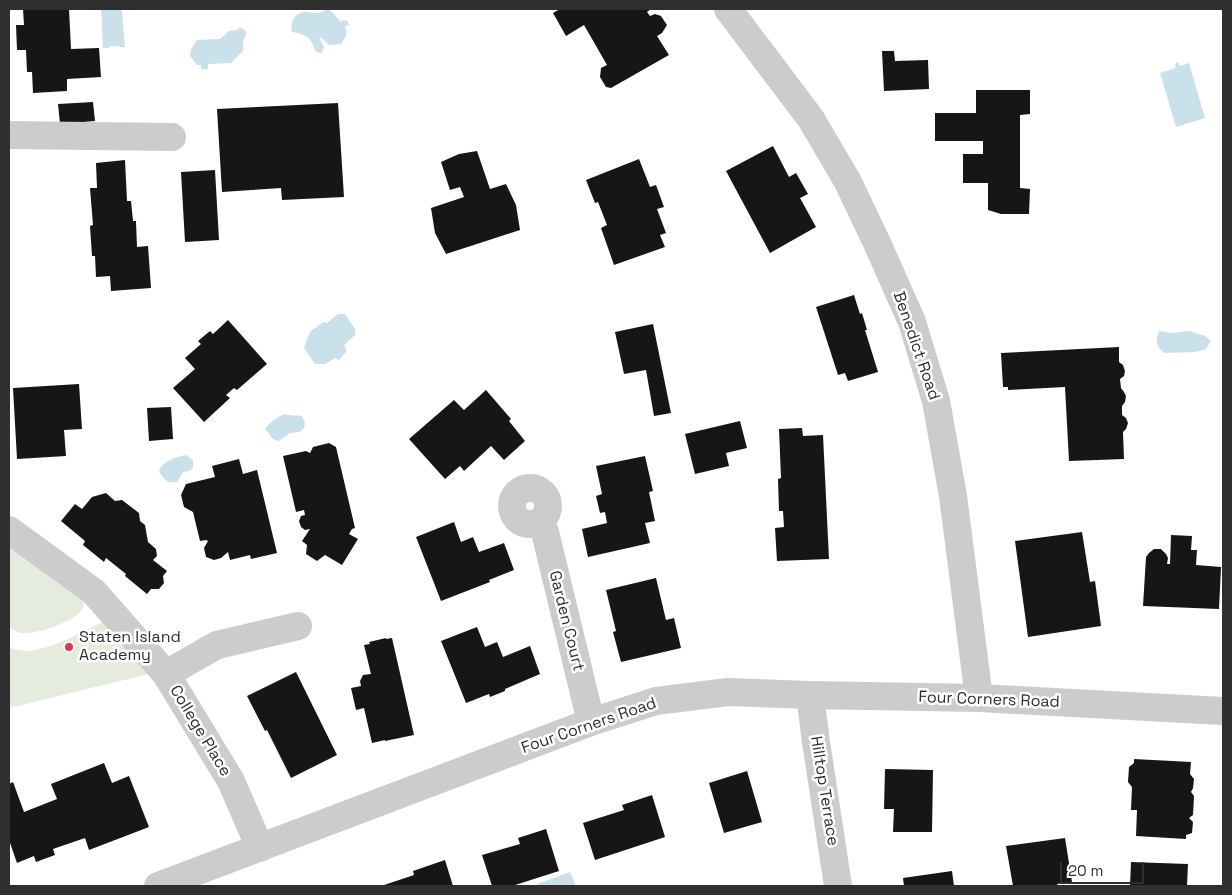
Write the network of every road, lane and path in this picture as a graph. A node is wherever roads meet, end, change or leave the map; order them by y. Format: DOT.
graph roads {
  1 [pos="728,9"];
  2 [pos="9,135"];
  3 [pos="172,137"];
  4 [pos="540,522"];
  5 [pos="9,530"];
  6 [pos="298,626"];
  7 [pos="166,674"];
  8 [pos="810,695"];
  9 [pos="979,698"];
  10 [pos="1223,711"];
  11 [pos="591,722"];
  12 [pos="260,848"];
  13 [pos="208,877"];
  14 [pos="158,886"];
  15 [pos="838,886"];
  1 -- 9 [label="street, Benedict Road"];
  2 -- 3 [label="street"];
  4 -- 11 [label="street, Garden Court"];
  5 -- 7 [label="street, College Place"];
  6 -- 7 [label="street"];
  7 -- 12 [label="street, College Place"];
  8 -- 9 [label="street, Four Corners Road"];
  8 -- 11 [label="street, Four Corners Road"];
  8 -- 15 [label="street, Hilltop Terrace"];
  9 -- 10 [label="street, Four Corners Road"];
  11 -- 12 [label="street, Four Corners Road"];
  12 -- 13 [label="street, Four Corners Road"];
  13 -- 14 [label="street, Four Corners Road"];
}
